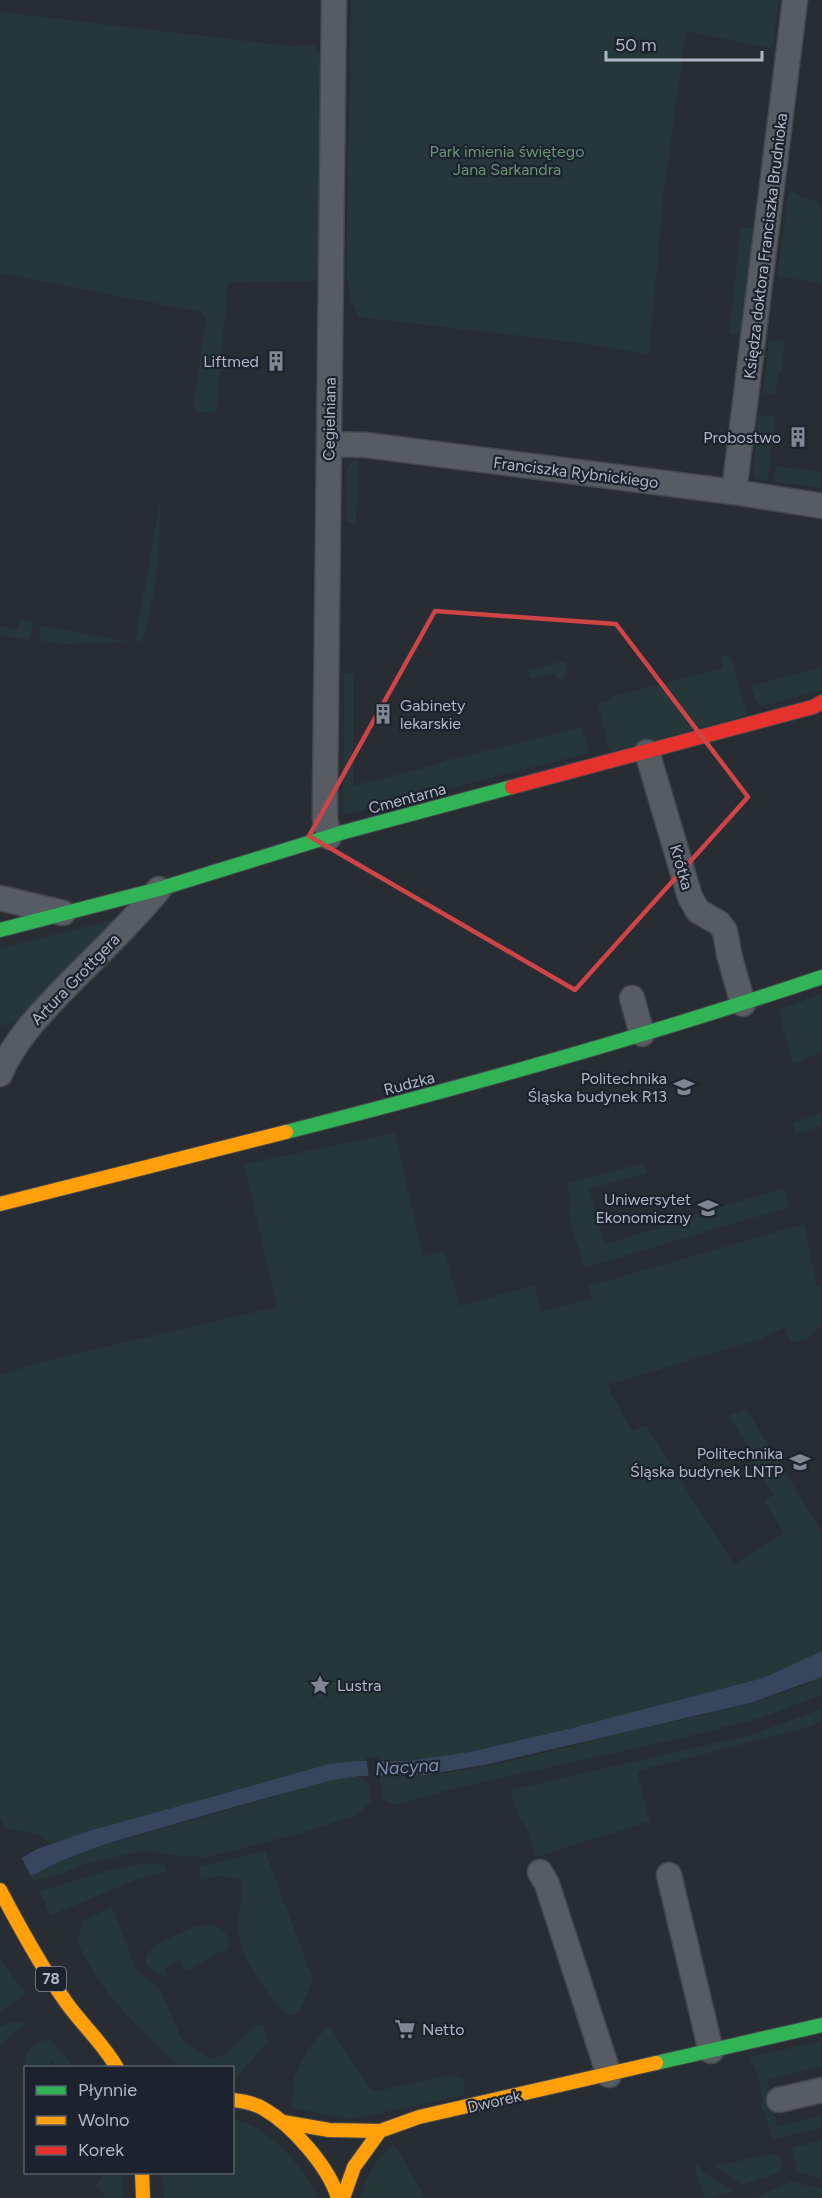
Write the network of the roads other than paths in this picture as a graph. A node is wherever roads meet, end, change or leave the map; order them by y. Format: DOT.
graph roads {
  1 [pos="334,0"];
  2 [pos="795,0"];
  3 [pos="329,444"];
  4 [pos="734,492"];
  5 [pos="822,506"];
  6 [pos="822,702"];
  7 [pos="647,752"];
  8 [pos="329,837"];
  9 [pos="159,889"];
  10 [pos="0,898"];
  11 [pos="65,914"];
  12 [pos="0,930"];
  13 [pos="822,977"];
  14 [pos="632,998"];
  15 [pos="743,1004"];
  16 [pos="642,1034"];
  17 [pos="0,1074"];
  18 [pos="0,1204"];
  19 [pos="540,1872"];
  20 [pos="669,1875"];
  21 [pos="0,1890"];
  22 [pos="822,2025"];
  23 [pos="711,2050"];
  24 [pos="119,2062"];
  25 [pos="609,2076"];
  26 [pos="822,2090"];
  27 [pos="234,2100"];
  28 [pos="779,2100"];
  29 [pos="283,2122"];
  30 [pos="380,2131"];
  31 [pos="142,2174"];
  32 [pos="143,2198"];
  33 [pos="338,2198"];
  34 [pos="343,2198"];
  1 -- 3 [label="street, Cegielniana"];
  2 -- 4 [label="street, Księdza doktora Franciszka Brudnioka"];
  3 -- 4 [label="street, Franciszka Rybnickiego"];
  3 -- 8 [label="street, Cegielniana"];
  4 -- 5 [label="street, Franciszka Rybnickiego"];
  6 -- 7 [label="street, Cmentarna"];
  7 -- 8 [label="street, Cmentarna"];
  7 -- 15 [label="street, Krótka"];
  8 -- 9 [label="street, Cmentarna"];
  9 -- 11 [label="street, Cmentarna"];
  9 -- 17 [label="street, Artura Grottgera"];
  10 -- 11 [label="street"];
  11 -- 12 [label="street, Cmentarna"];
  13 -- 15 [label="street, Rudzka"];
  14 -- 16 [label="street"];
  15 -- 16 [label="street, Rudzka"];
  16 -- 18 [label="street, Rudzka"];
  19 -- 25 [label="street"];
  20 -- 23 [label="street"];
  21 -- 24 [label="street, 78"];
  22 -- 23 [label="street, Dworek"];
  23 -- 25 [label="street, Dworek"];
  25 -- 30 [label="street, Dworek"];
  26 -- 28 [label="street"];
  27 -- 29 [label="street"];
  29 -- 30 [label="street, Dworek"];
  29 -- 33 [label="street"];
  30 -- 34 [label="street"];
  31 -- 32 [label="street"];
}
